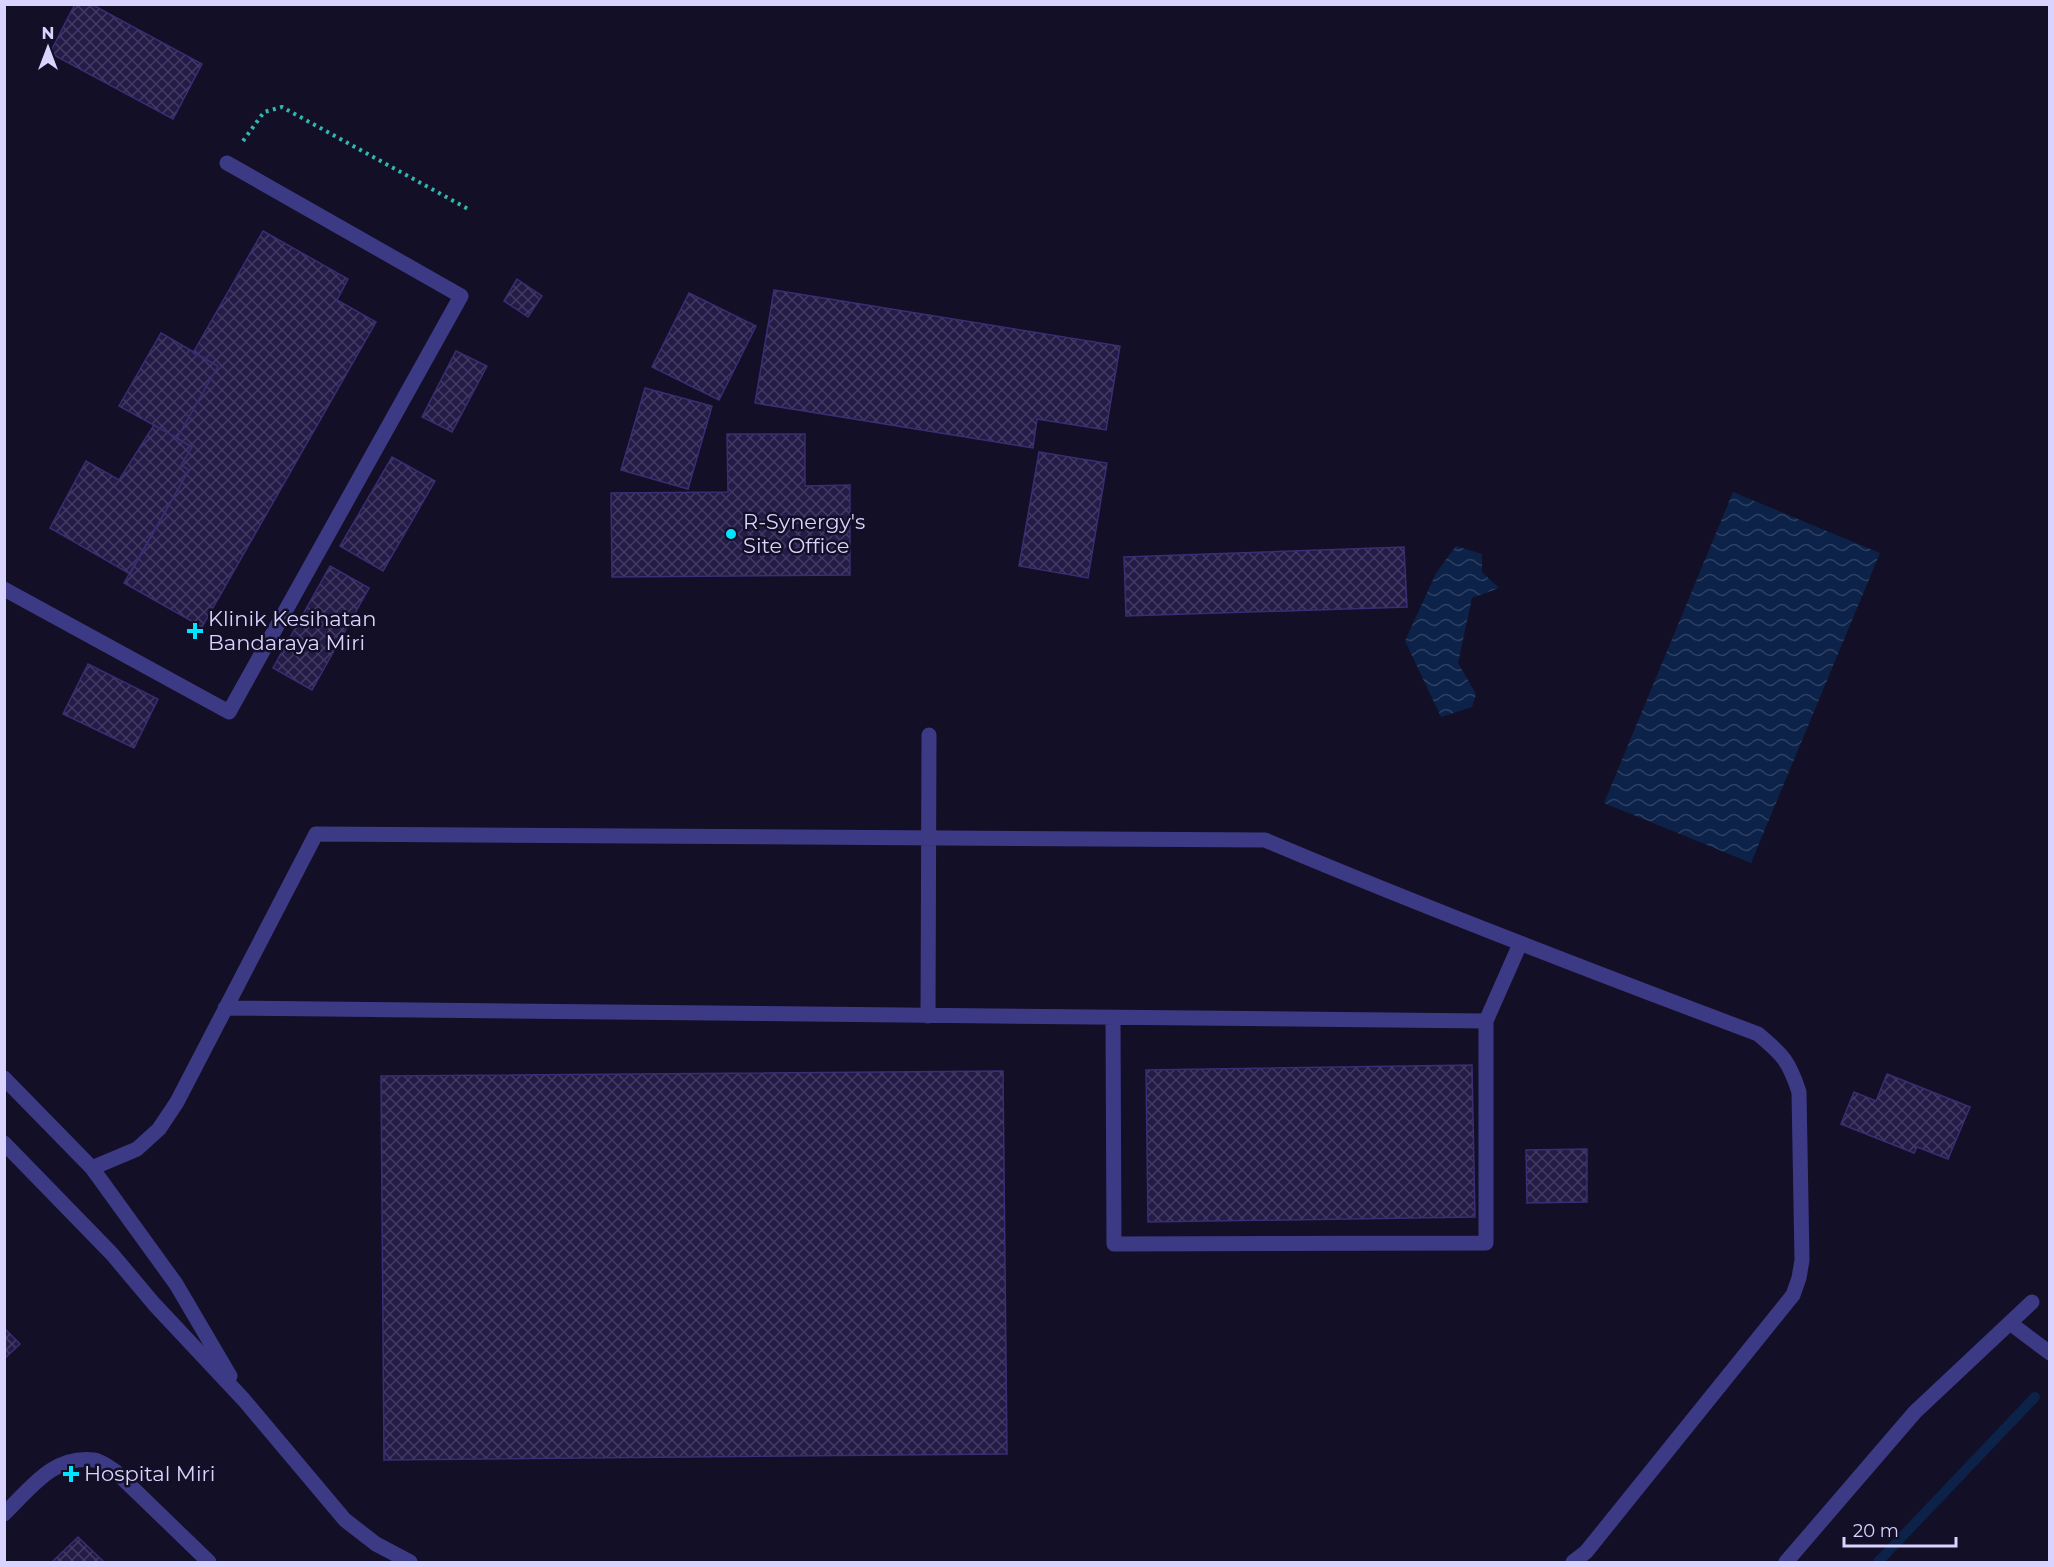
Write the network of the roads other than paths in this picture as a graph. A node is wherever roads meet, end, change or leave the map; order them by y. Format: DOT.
graph roads {
  1 [pos="227,163"];
  2 [pos="4,589"];
  3 [pos="929,735"];
  4 [pos="929,838"];
  5 [pos="1520,944"];
  6 [pos="225,1008"];
  7 [pos="928,1016"];
  8 [pos="1113,1018"];
  9 [pos="1486,1021"];
  10 [pos="4,1078"];
  11 [pos="4,1143"];
  12 [pos="92,1168"];
  13 [pos="2032,1302"];
  14 [pos="2010,1323"];
  15 [pos="2049,1353"];
  16 [pos="244,1400"];
  17 [pos="4,1514"];
  18 [pos="209,1563"];
  19 [pos="410,1563"];
  20 [pos="1572,1563"];
  21 [pos="1786,1563"];
  1 -- 2 [label="street"];
  3 -- 4 [label="street"];
  4 -- 5 [label="street"];
  4 -- 6 [label="street"];
  4 -- 7 [label="street"];
  5 -- 9 [label="street"];
  5 -- 20 [label="street"];
  6 -- 7 [label="street"];
  6 -- 12 [label="street"];
  7 -- 8 [label="street"];
  8 -- 9 [label="street"];
  8 -- 9 [label="street"];
  10 -- 12 [label="street"];
  11 -- 16 [label="street"];
  12 -- 16 [label="street"];
  13 -- 14 [label="street"];
  14 -- 15 [label="street"];
  14 -- 21 [label="street"];
  16 -- 19 [label="street"];
  17 -- 18 [label="street"];
}
